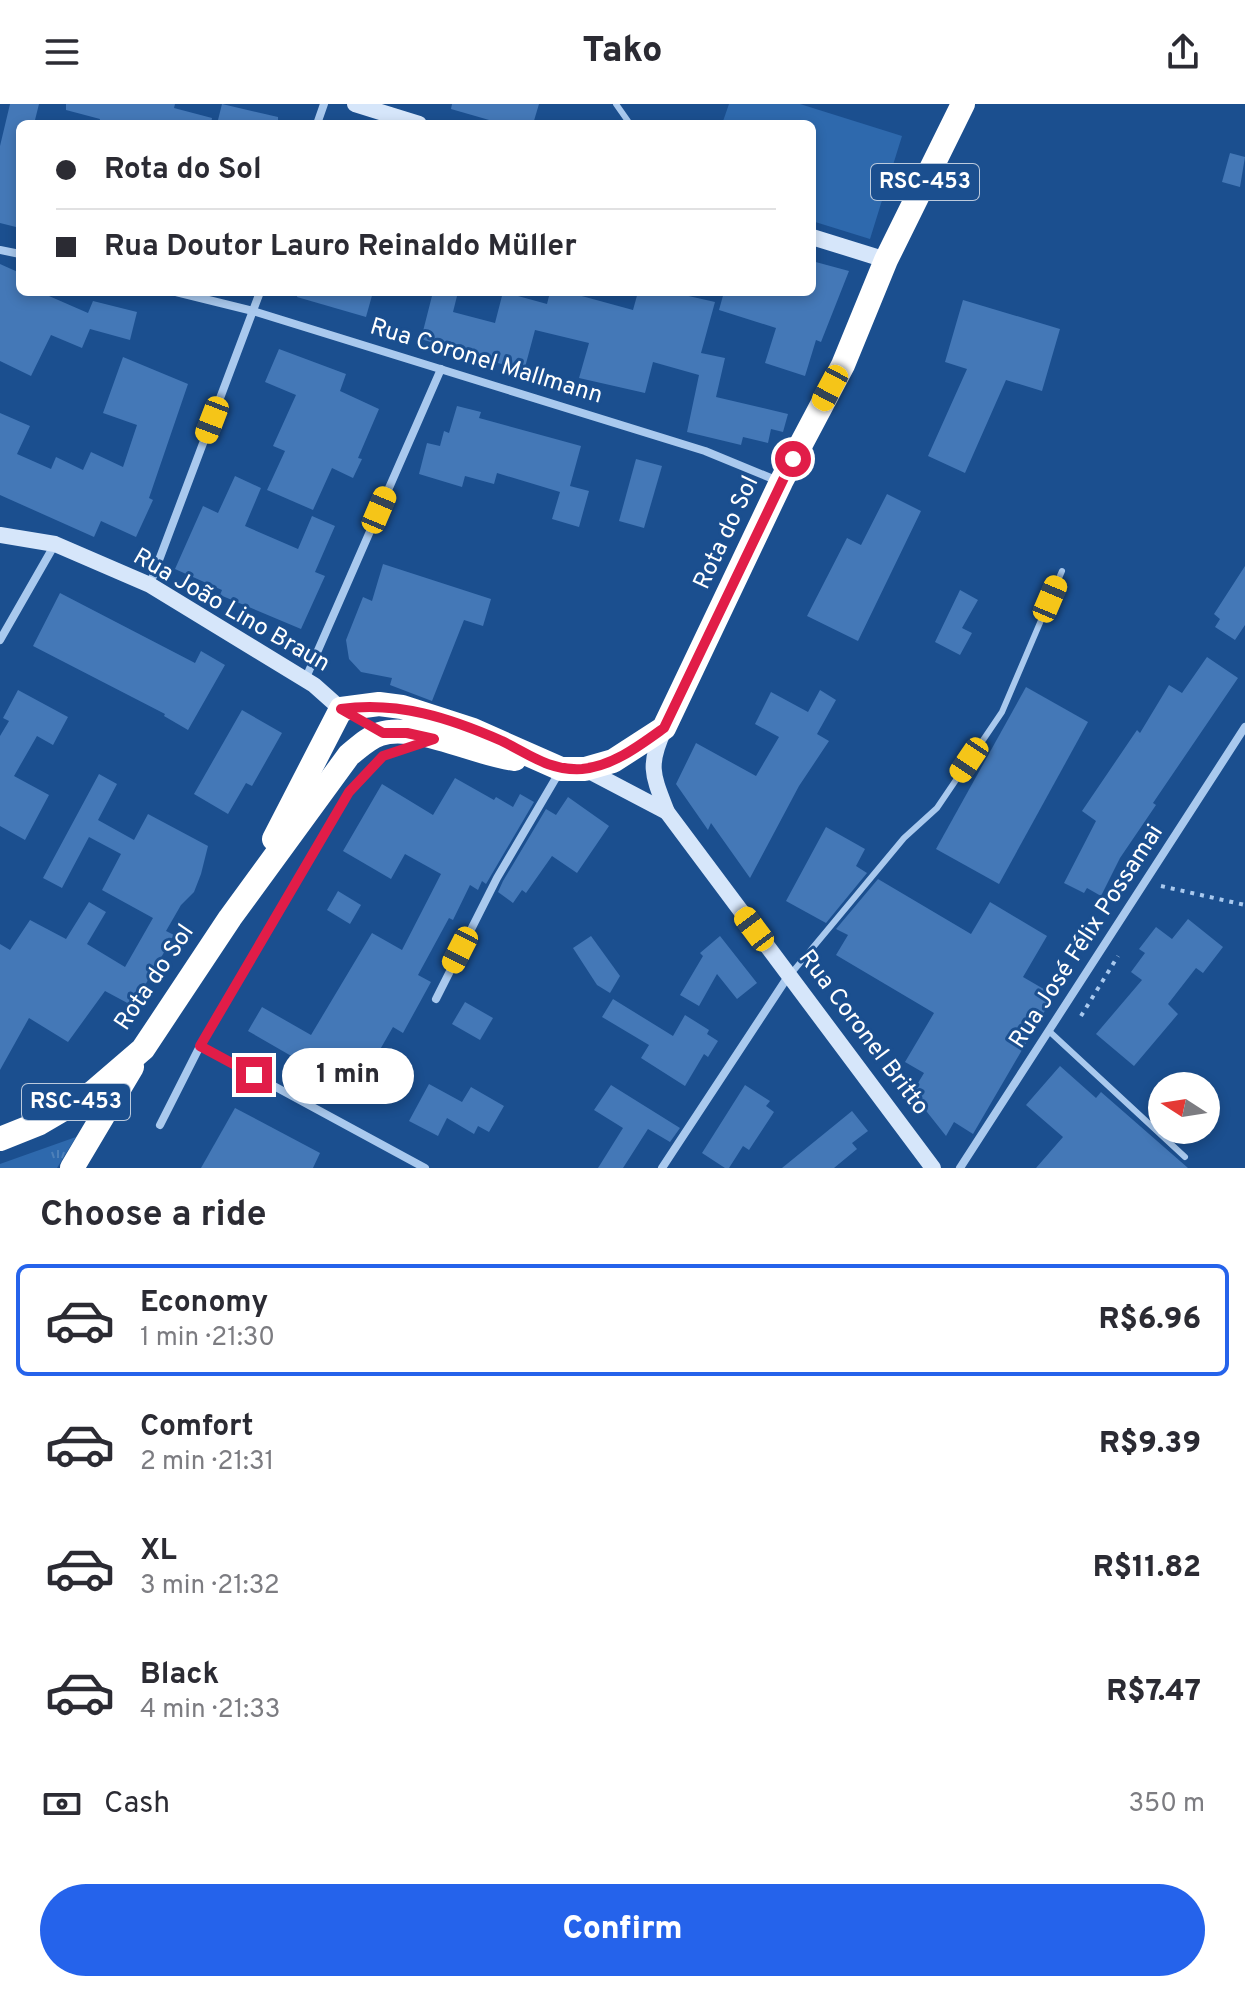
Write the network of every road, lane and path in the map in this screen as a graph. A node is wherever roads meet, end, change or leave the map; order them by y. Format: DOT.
graph roads {
  1 [pos="355,104"];
  2 [pos="963,104"];
  3 [pos="406,120"];
  4 [pos="816,238"];
  5 [pos="886,260"];
  6 [pos="192,296"];
  7 [pos="259,296"];
  8 [pos="253,311"];
  9 [pos="441,369"];
  10 [pos="781,482"];
  11 [pos="0,535"];
  12 [pos="55,544"];
  13 [pos="1062,571"];
  14 [pos="150,585"];
  15 [pos="0,640"];
  16 [pos="305,680"];
  17 [pos="341,709"];
  18 [pos="1245,727"];
  19 [pos="664,728"];
  20 [pos="383,733"];
  21 [pos="434,739"];
  22 [pos="535,761"];
  23 [pos="573,769"];
  24 [pos="667,812"];
  25 [pos="291,837"];
  26 [pos="1161,886"];
  27 [pos="1245,905"];
  28 [pos="230,918"];
  29 [pos="789,975"];
  30 [pos="436,999"];
  31 [pos="1050,1032"];
  32 [pos="200,1046"];
  33 [pos="143,1049"];
  34 [pos="160,1125"];
  35 [pos="0,1139"];
  36 [pos="1185,1157"];
  37 [pos="419,1167"];
  38 [pos="72,1168"];
  39 [pos="662,1168"];
  40 [pos="933,1168"];
  41 [pos="960,1168"];
  1 -- 3 [label="street"];
  2 -- 5 [label="highway, Rota do Sol / RSC-453"];
  4 -- 5 [label="street"];
  5 -- 10 [label="highway, Rota do Sol / RSC-453"];
  6 -- 8 [label="street, Rua Coronel Mallmann"];
  7 -- 8 [label="street"];
  8 -- 9 [label="street, Rua Coronel Mallmann"];
  8 -- 14 [label="street"];
  9 -- 10 [label="street, Rua Coronel Mallmann"];
  9 -- 16 [label="street"];
  10 -- 19 [label="highway, Rota do Sol / RSC-453"];
  11 -- 12 [label="street, Rua João Lino Braun"];
  12 -- 14 [label="street, Rua João Lino Braun"];
  12 -- 15 [label="street"];
  13 -- 29 [label="lane"];
  14 -- 16 [label="street, Rua João Lino Braun"];
  16 -- 17 [label="street, Rua João Lino Braun"];
  17 -- 20 [label="highway"];
  17 -- 22 [label="highway"];
  17 -- 25 [label="highway"];
  17 -- 28 [label="highway, Rota do Sol / RSC-453"];
  18 -- 31 [label="street, Rua José Félix Possamai"];
  19 -- 23 [label="highway"];
  19 -- 24 [label="street"];
  20 -- 21 [label="highway"];
  20 -- 25 [label="highway, Rota do Sol / RSC-453"];
  21 -- 22 [label="highway"];
  21 -- 32 [label="street"];
  22 -- 23 [label="highway"];
  23 -- 24 [label="street"];
  23 -- 30 [label="street"];
  24 -- 29 [label="street, Rua Coronel Britto"];
  25 -- 28 [label="highway, Rota do Sol / RSC-453"];
  26 -- 27 [label="path"];
  28 -- 33 [label="highway, Rota do Sol / RSC-453"];
  29 -- 39 [label="street"];
  29 -- 40 [label="street, Rua Coronel Britto"];
  31 -- 36 [label="lane"];
  31 -- 41 [label="street, Rua José Félix Possamai"];
  32 -- 34 [label="street"];
  32 -- 37 [label="street"];
  33 -- 35 [label="highway, Rota do Sol / RSC-453"];
  33 -- 38 [label="highway"];
}
